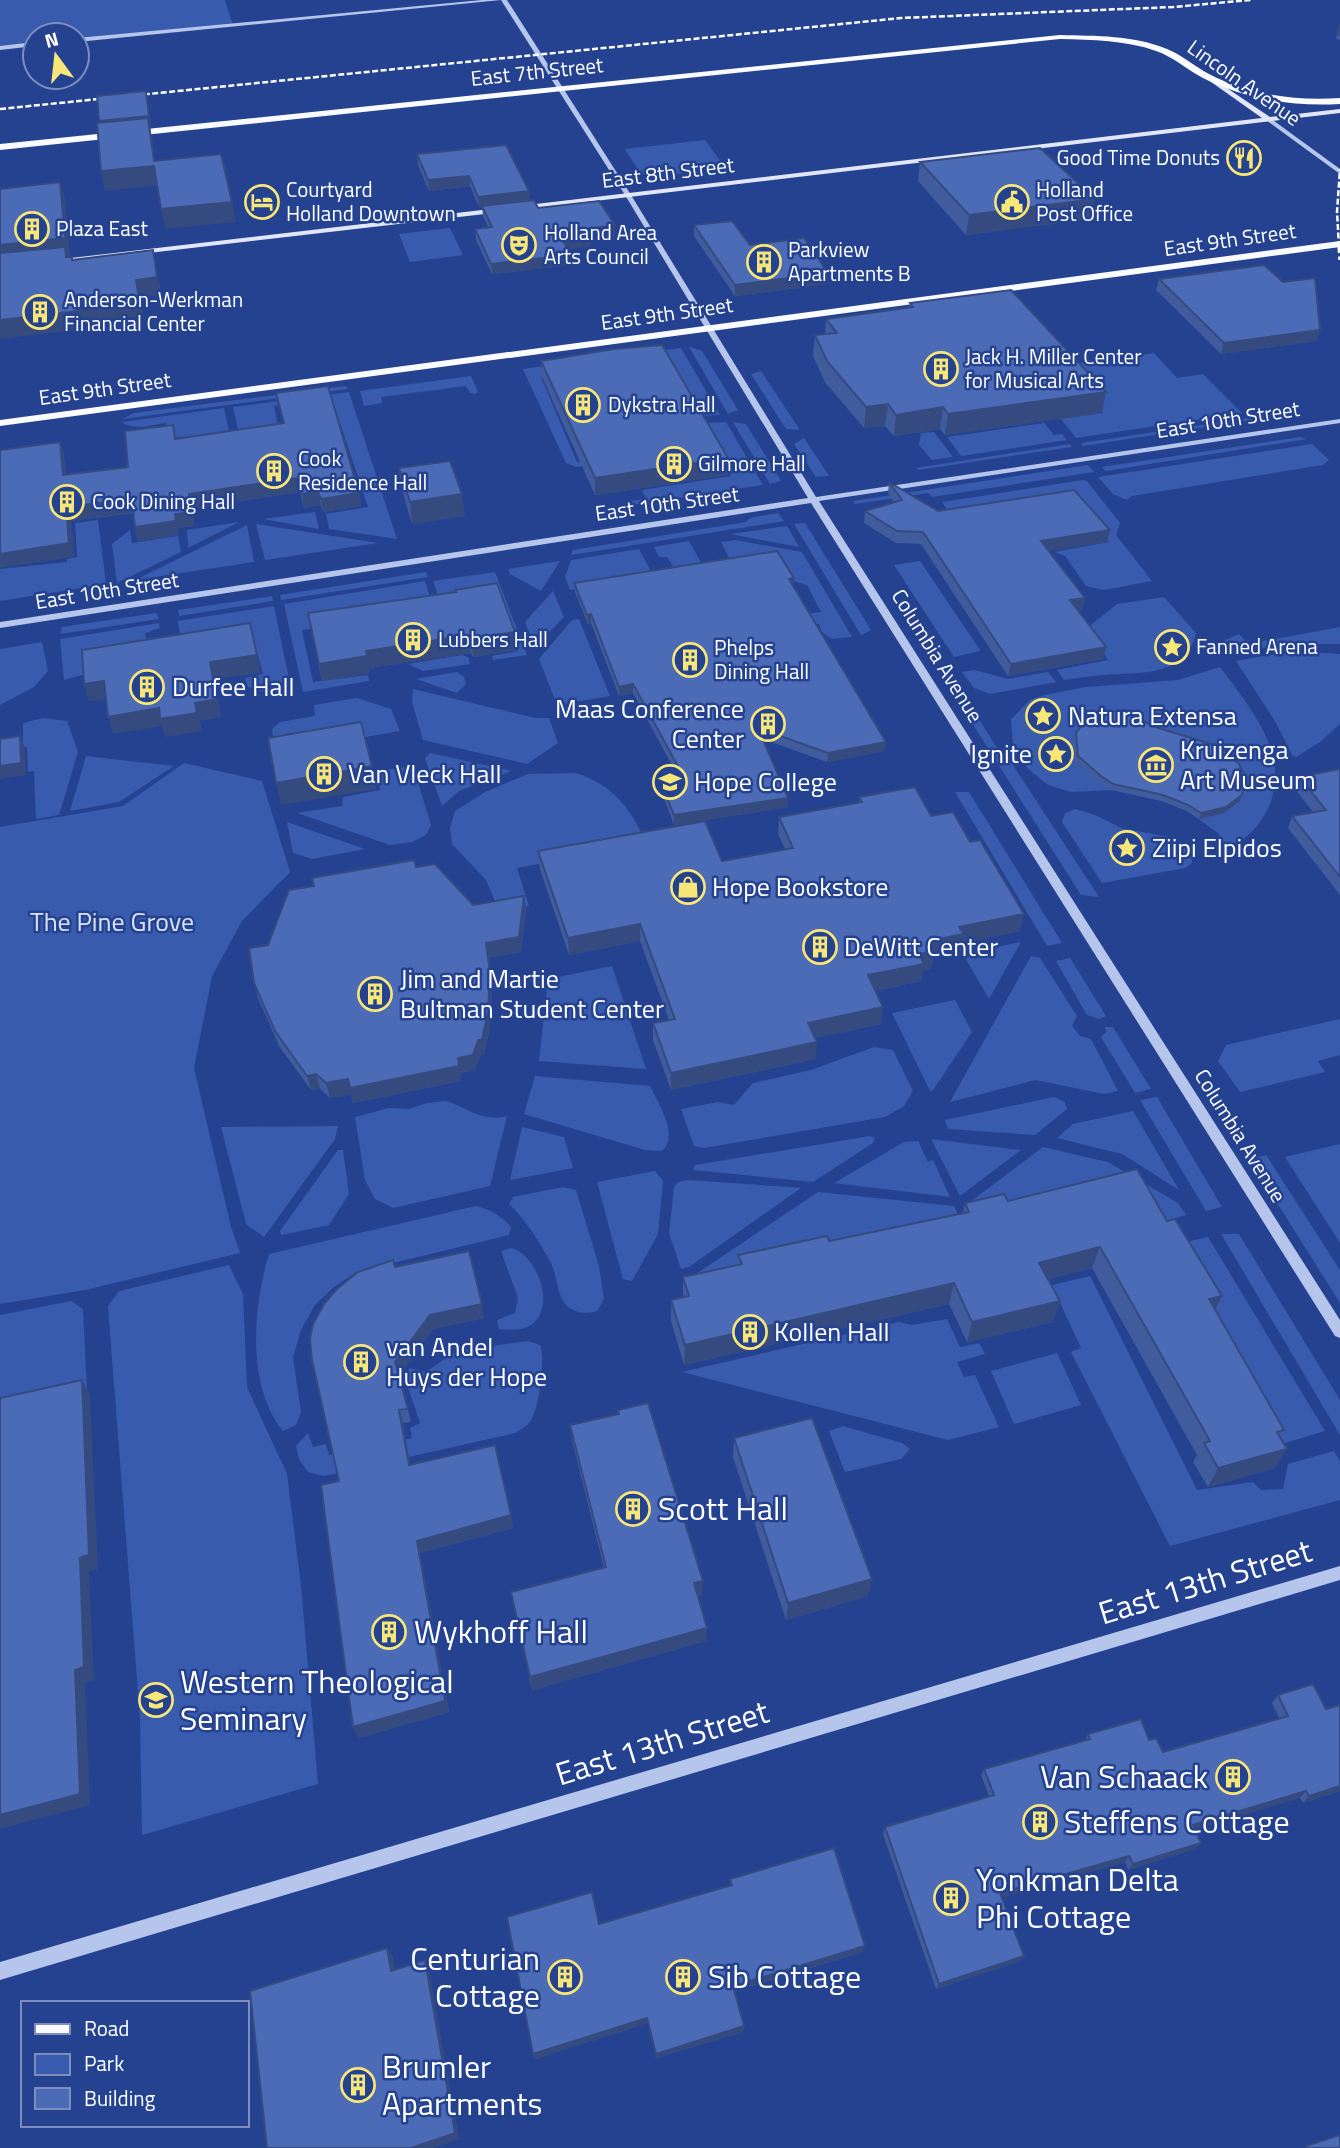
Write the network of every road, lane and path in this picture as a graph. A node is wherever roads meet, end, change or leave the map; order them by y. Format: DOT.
graph roads {
  1 [pos="502,0"];
  2 [pos="1079,37"];
  3 [pos="91,39"];
  4 [pos="21,46"];
  5 [pos="0,48"];
  6 [pos="1206,76"];
  7 [pos="560,87"];
  8 [pos="1340,101"];
  9 [pos="1340,111"];
  10 [pos="1268,119"];
  11 [pos="0,147"];
  12 [pos="1340,172"];
  13 [pos="628,195"];
  14 [pos="1340,244"];
  15 [pos="38,264"];
  16 [pos="709,328"];
  17 [pos="1340,421"];
  18 [pos="0,423"];
  19 [pos="814,500"];
  20 [pos="0,625"];
  21 [pos="1340,1332"];
  22 [pos="1340,1573"];
  23 [pos="0,1971"];
  1 -- 3 [label="street"];
  1 -- 7 [label="street, Columbia Avenue"];
  2 -- 6 [label="main road, Lincoln Avenue"];
  2 -- 7 [label="main road, East 7th Street"];
  4 -- 5 [label="street"];
  6 -- 8 [label="main road"];
  6 -- 10 [label="main road, Lincoln Avenue"];
  7 -- 11 [label="main road, East 7th Street"];
  7 -- 13 [label="street, Columbia Avenue"];
  9 -- 10 [label="main road, East 8th Street"];
  10 -- 12 [label="street, Lincoln Avenue"];
  10 -- 13 [label="main road, East 8th Street"];
  13 -- 15 [label="main road, East 8th Street"];
  13 -- 16 [label="street, Columbia Avenue"];
  14 -- 16 [label="main road, East 9th Street"];
  16 -- 18 [label="main road, East 9th Street"];
  16 -- 19 [label="street, Columbia Avenue"];
  17 -- 19 [label="street, East 10th Street"];
  19 -- 20 [label="street, East 10th Street"];
  19 -- 21 [label="street, Columbia Avenue"];
  22 -- 23 [label="street, East 13th Street"];
}
